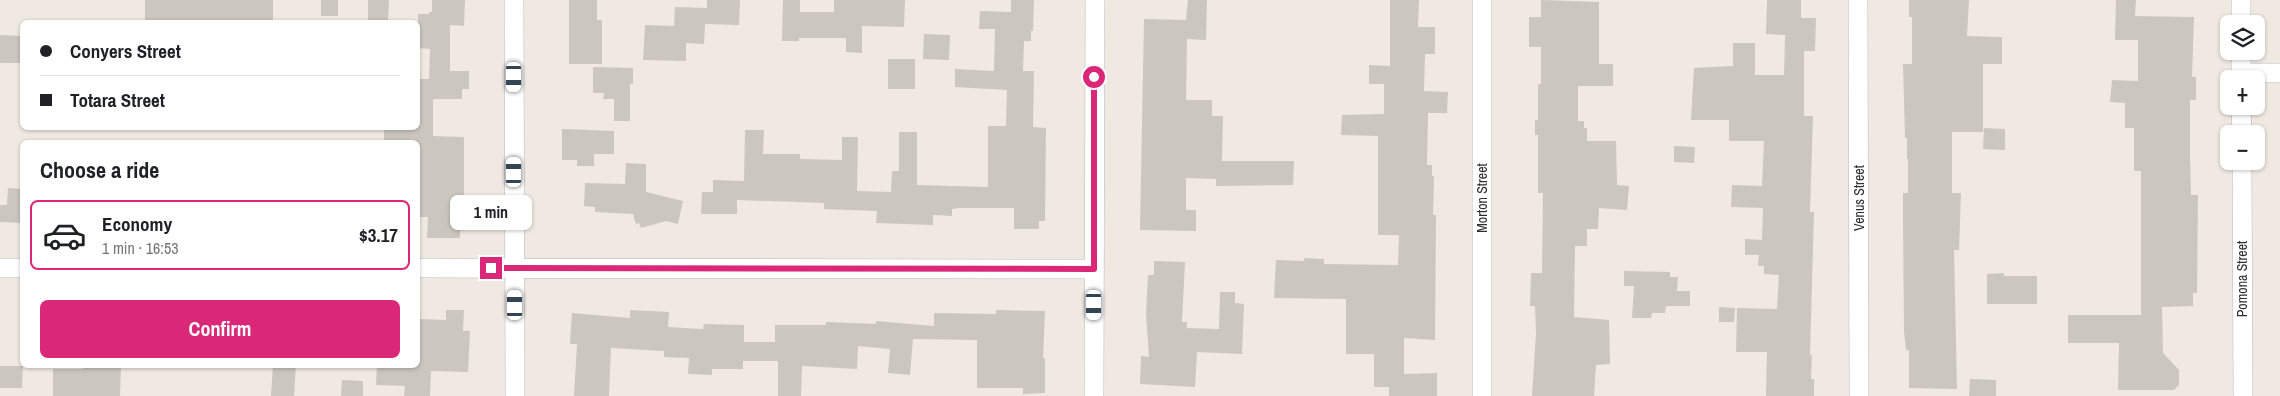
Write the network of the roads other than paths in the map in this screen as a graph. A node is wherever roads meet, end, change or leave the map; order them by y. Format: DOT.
graph roads {
  1 [pos="514,0"];
  2 [pos="1094,0"];
  3 [pos="1482,0"];
  4 [pos="1858,0"];
  5 [pos="2241,0"];
  6 [pos="2241,15"];
  7 [pos="2280,73"];
  8 [pos="2265,74"];
  9 [pos="2242,170"];
  10 [pos="0,268"];
  11 [pos="20,268"];
  12 [pos="420,268"];
  13 [pos="515,268"];
  14 [pos="1094,269"];
  15 [pos="515,396"];
  16 [pos="1094,396"];
  17 [pos="1482,396"];
  18 [pos="1859,396"];
  19 [pos="2243,396"];
  1 -- 13 [label="street"];
  2 -- 14 [label="street"];
  3 -- 17 [label="street, Morton Street"];
  4 -- 18 [label="street, Venus Street"];
  5 -- 6 [label="street"];
  7 -- 8 [label="street"];
  9 -- 19 [label="street, Pomona Street"];
  10 -- 11 [label="street"];
  12 -- 13 [label="street"];
  13 -- 14 [label="street"];
  13 -- 15 [label="street"];
  14 -- 16 [label="street"];
}
